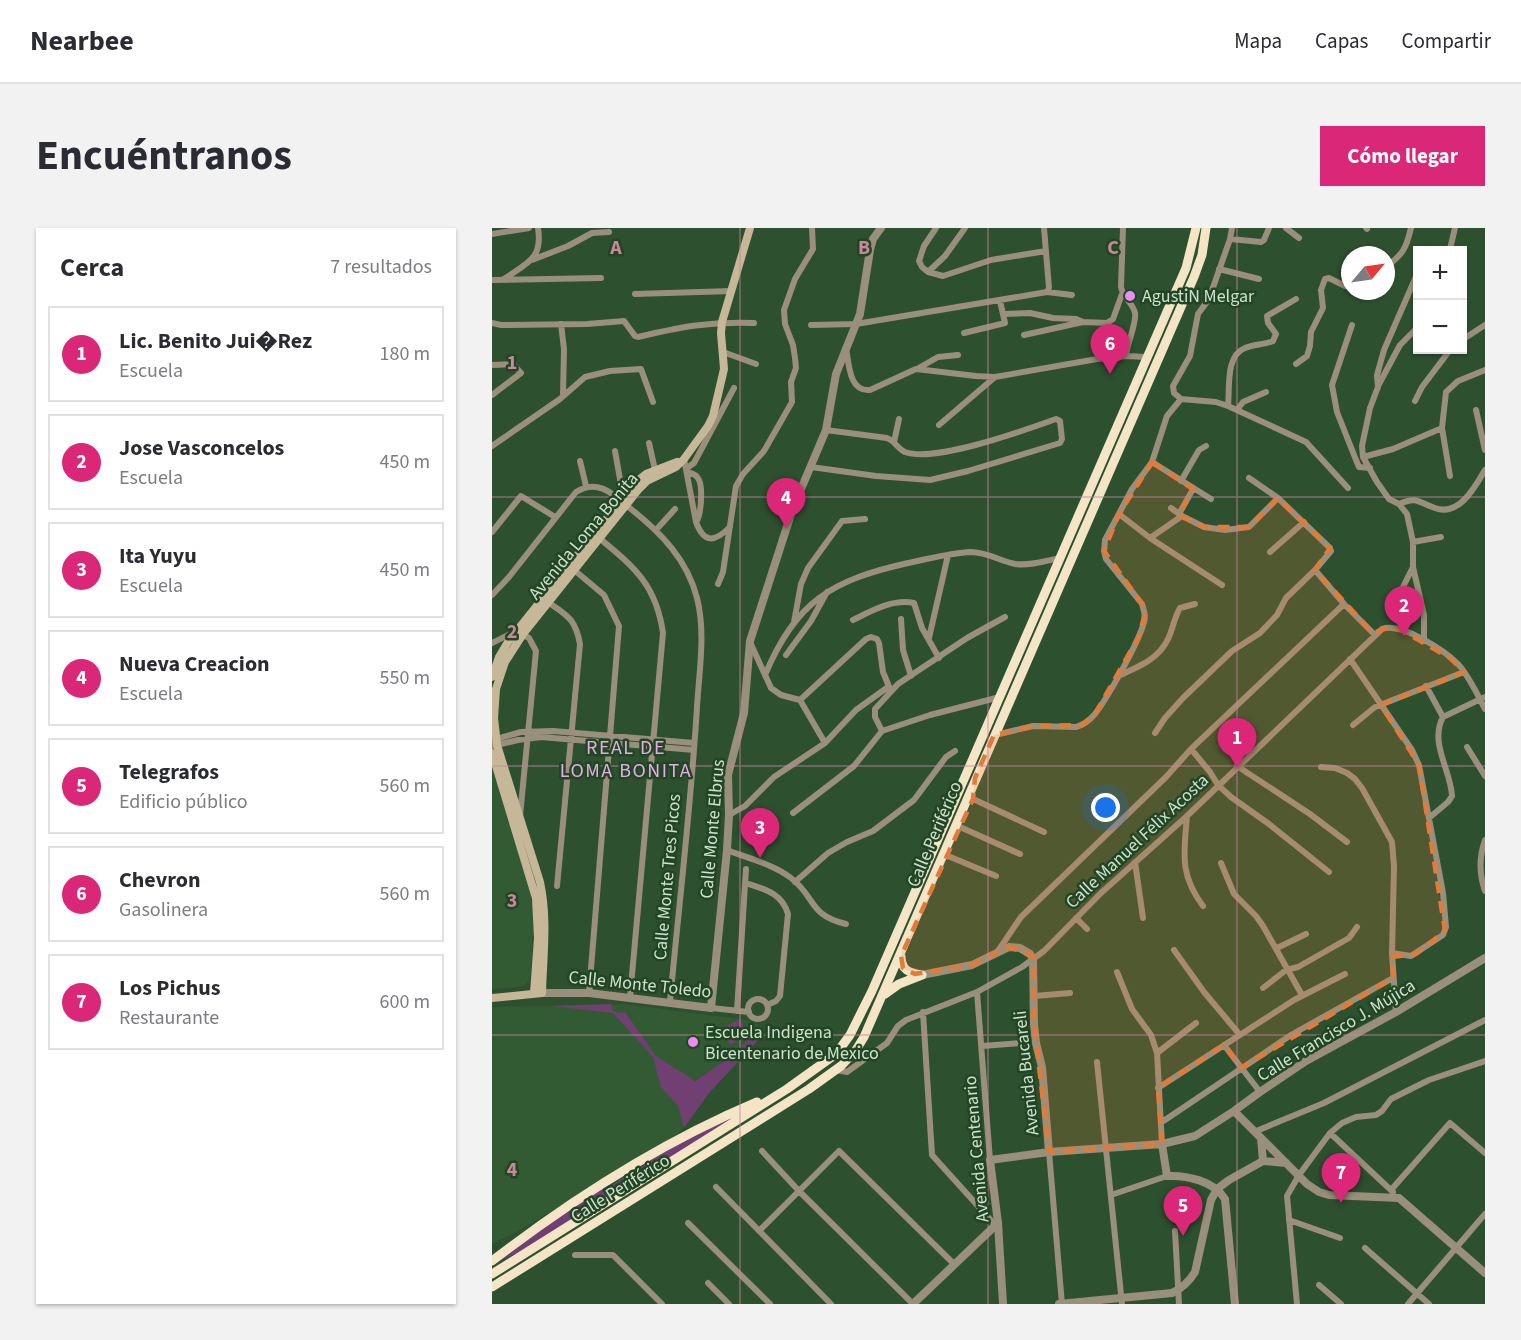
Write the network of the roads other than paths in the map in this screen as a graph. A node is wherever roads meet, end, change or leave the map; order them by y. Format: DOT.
graph roads {
  1 [pos="529,228"];
  2 [pos="538,228"];
  3 [pos="750,228"];
  4 [pos="812,228"];
  5 [pos="881,228"];
  6 [pos="936,228"];
  7 [pos="965,228"];
  8 [pos="1044,228"];
  9 [pos="1123,228"];
  10 [pos="1196,228"];
  11 [pos="1206,228"];
  12 [pos="1232,228"];
  13 [pos="1269,228"];
  14 [pos="1286,228"];
  15 [pos="1411,228"];
  16 [pos="1455,228"];
  17 [pos="609,232"];
  18 [pos="492,234"];
  19 [pos="1299,238"];
  20 [pos="1230,239"];
  21 [pos="1450,246"];
  22 [pos="1046,251"];
  23 [pos="532,260"];
  24 [pos="1395,260"];
  25 [pos="1219,269"];
  26 [pos="928,272"];
  27 [pos="504,279"];
  28 [pos="601,279"];
  29 [pos="1258,279"];
  30 [pos="492,280"];
  31 [pos="1413,283"];
  32 [pos="1341,284"];
  33 [pos="732,291"];
  34 [pos="1047,292"];
  35 [pos="635,294"];
  36 [pos="1122,294"];
  37 [pos="1072,295"];
  38 [pos="1296,299"];
  39 [pos="1000,301"];
  40 [pos="1004,314"];
  41 [pos="722,322"];
  42 [pos="1083,322"];
  43 [pos="492,323"];
  44 [pos="754,323"];
  45 [pos="561,324"];
  46 [pos="856,324"];
  47 [pos="1352,325"];
  48 [pos="811,326"];
  49 [pos="1485,326"];
  50 [pos="1413,332"];
  51 [pos="964,333"];
  52 [pos="1024,335"];
  53 [pos="1467,337"];
  54 [pos="846,346"];
  55 [pos="723,352"];
  56 [pos="1447,354"];
  57 [pos="958,355"];
  58 [pos="1126,356"];
  59 [pos="1147,357"];
  60 [pos="756,364"];
  61 [pos="1296,364"];
  62 [pos="492,365"];
  63 [pos="916,369"];
  64 [pos="1485,370"];
  65 [pos="995,376"];
  66 [pos="1378,387"];
  67 [pos="735,388"];
  68 [pos="1266,392"];
  69 [pos="563,394"];
  70 [pos="492,395"];
  71 [pos="1181,399"];
  72 [pos="1415,401"];
  73 [pos="653,402"];
  74 [pos="1228,406"];
  75 [pos="1476,410"];
  76 [pos="1238,411"];
  77 [pos="899,419"];
  78 [pos="939,425"];
  79 [pos="1442,428"];
  80 [pos="826,430"];
  81 [pos="894,442"];
  82 [pos="649,443"];
  83 [pos="492,446"];
  84 [pos="1206,446"];
  85 [pos="1485,450"];
  86 [pos="615,451"];
  87 [pos="1363,457"];
  88 [pos="580,461"];
  89 [pos="1152,462"];
  90 [pos="685,465"];
  91 [pos="811,467"];
  92 [pos="1370,468"];
  93 [pos="655,470"];
  94 [pos="1485,470"];
  95 [pos="1450,476"];
  96 [pos="1249,478"];
  97 [pos="1180,481"];
  98 [pos="586,486"];
  99 [pos="1348,488"];
  100 [pos="1193,489"];
  101 [pos="1278,498"];
  102 [pos="1211,499"];
  103 [pos="623,500"];
  104 [pos="1399,504"];
  105 [pos="1171,508"];
  106 [pos="675,509"];
  107 [pos="1119,514"];
  108 [pos="1181,515"];
  109 [pos="555,517"];
  110 [pos="865,519"];
  111 [pos="696,522"];
  112 [pos="1304,522"];
  113 [pos="730,526"];
  114 [pos="656,530"];
  115 [pos="492,532"];
  116 [pos="596,536"];
  117 [pos="1441,537"];
  118 [pos="1150,538"];
  119 [pos="1413,542"];
  120 [pos="1270,552"];
  121 [pos="948,555"];
  122 [pos="1060,558"];
  123 [pos="571,567"];
  124 [pos="1413,567"];
  125 [pos="1315,570"];
  126 [pos="718,584"];
  127 [pos="1222,585"];
  128 [pos="827,591"];
  129 [pos="1400,593"];
  130 [pos="492,595"];
  131 [pos="545,599"];
  132 [pos="1195,604"];
  133 [pos="1344,604"];
  134 [pos="1005,617"];
  135 [pos="901,619"];
  136 [pos="853,620"];
  137 [pos="794,623"];
  138 [pos="520,633"];
  139 [pos="1375,635"];
  140 [pos="929,639"];
  141 [pos="1424,640"];
  142 [pos="750,641"];
  143 [pos="492,643"];
  144 [pos="495,653"];
  145 [pos="786,655"];
  146 [pos="939,658"];
  147 [pos="1350,659"];
  148 [pos="1464,672"];
  149 [pos="765,675"];
  150 [pos="911,676"];
  151 [pos="1118,676"];
  152 [pos="492,677"];
  153 [pos="1426,686"];
  154 [pos="889,688"];
  155 [pos="1000,697"];
  156 [pos="1482,698"];
  157 [pos="800,700"];
  158 [pos="1380,705"];
  159 [pos="1485,709"];
  160 [pos="1443,717"];
  161 [pos="1353,725"];
  162 [pos="882,731"];
  163 [pos="1155,732"];
  164 [pos="529,735"];
  165 [pos="994,735"];
  166 [pos="570,736"];
  167 [pos="611,739"];
  168 [pos="654,743"];
  169 [pos="825,743"];
  170 [pos="494,745"];
  171 [pos="694,746"];
  172 [pos="1467,747"];
  173 [pos="1191,749"];
  174 [pos="955,751"];
  175 [pos="1237,766"];
  176 [pos="1321,766"];
  177 [pos="1485,776"];
  178 [pos="975,778"];
  179 [pos="1218,785"];
  180 [pos="973,800"];
  181 [pos="793,813"];
  182 [pos="729,815"];
  183 [pos="1187,816"];
  184 [pos="1429,818"];
  185 [pos="520,819"];
  186 [pos="960,827"];
  187 [pos="1044,832"];
  188 [pos="1485,840"];
  189 [pos="1347,842"];
  190 [pos="727,850"];
  191 [pos="1020,854"];
  192 [pos="948,856"];
  193 [pos="1135,862"];
  194 [pos="1221,863"];
  195 [pos="746,869"];
  196 [pos="1329,872"];
  197 [pos="996,876"];
  198 [pos="795,882"];
  199 [pos="746,883"];
  200 [pos="558,886"];
  201 [pos="929,888"];
  202 [pos="1485,891"];
  203 [pos="1203,906"];
  204 [pos="1076,918"];
  205 [pos="1143,918"];
  206 [pos="846,924"];
  207 [pos="1356,927"];
  208 [pos="1087,929"];
  209 [pos="1306,934"];
  210 [pos="1277,948"];
  211 [pos="1174,950"];
  212 [pos="998,951"];
  213 [pos="1392,953"];
  214 [pos="901,956"];
  215 [pos="1485,958"];
  216 [pos="1033,959"];
  217 [pos="1286,970"];
  218 [pos="1117,972"];
  219 [pos="1346,974"];
  220 [pos="922,975"];
  221 [pos="1393,978"];
  222 [pos="1263,988"];
  223 [pos="977,992"];
  224 [pos="538,993"];
  225 [pos="589,993"];
  226 [pos="1070,993"];
  227 [pos="883,995"];
  228 [pos="1302,995"];
  229 [pos="1034,996"];
  230 [pos="630,997"];
  231 [pos="492,998"];
  232 [pos="670,1002"];
  233 [pos="767,1005"];
  234 [pos="711,1008"];
  235 [pos="737,1011"];
  236 [pos="749,1012"];
  237 [pos="923,1012"];
  238 [pos="1396,1012"];
  239 [pos="1485,1020"];
  240 [pos="1196,1023"];
  241 [pos="1240,1035"];
  242 [pos="1023,1043"];
  243 [pos="1224,1045"];
  244 [pos="982,1046"];
  245 [pos="1157,1053"];
  246 [pos="1485,1061"];
  247 [pos="1097,1062"];
  248 [pos="1241,1068"];
  249 [pos="836,1070"];
  250 [pos="1158,1088"];
  251 [pos="1260,1092"];
  252 [pos="778,1094"];
  253 [pos="1234,1112"];
  254 [pos="1162,1122"];
  255 [pos="1330,1132"];
  256 [pos="1258,1135"];
  257 [pos="1162,1144"];
  258 [pos="1106,1148"];
  259 [pos="762,1151"];
  260 [pos="1049,1152"];
  261 [pos="1485,1153"];
  262 [pos="990,1160"];
  263 [pos="1263,1161"];
  264 [pos="1286,1162"];
  265 [pos="1299,1175"];
  266 [pos="1167,1176"];
  267 [pos="716,1187"];
  268 [pos="1217,1189"];
  269 [pos="1391,1190"];
  270 [pos="799,1191"];
  271 [pos="1111,1195"];
  272 [pos="1399,1198"];
  273 [pos="1485,1214"];
  274 [pos="1289,1220"];
  275 [pos="688,1223"];
  276 [pos="997,1224"];
  277 [pos="759,1231"];
  278 [pos="1175,1231"];
  279 [pos="1340,1238"];
  280 [pos="1365,1248"];
  281 [pos="1457,1248"];
  282 [pos="527,1251"];
  283 [pos="575,1255"];
  284 [pos="492,1261"];
  285 [pos="954,1264"];
  286 [pos="492,1267"];
  287 [pos="1485,1272"];
  288 [pos="492,1274"];
  289 [pos="708,1283"];
  290 [pos="1319,1284"];
  291 [pos="492,1289"];
  292 [pos="1178,1291"];
  293 [pos="1417,1294"];
  294 [pos="1122,1301"];
  295 [pos="662,1304"];
  296 [pos="729,1304"];
  297 [pos="770,1304"];
  298 [pos="831,1304"];
  299 [pos="913,1304"];
  300 [pos="1003,1304"];
  301 [pos="1061,1304"];
  302 [pos="1179,1304"];
  303 [pos="1235,1304"];
  304 [pos="1297,1304"];
  305 [pos="1341,1304"];
  306 [pos="1408,1304"];
  307 [pos="1429,1304"];
  1 -- 18 [label="street"];
  2 -- 23 [label="street"];
  3 -- 33 [label="main road"];
  4 -- 113 [label="street"];
  5 -- 46 [label="street, Calle Monte Elbrus"];
  6 -- 26 [label="street"];
  7 -- 26 [label="street"];
  8 -- 22 [label="street"];
  9 -- 36 [label="street"];
  10 -- 59 [label="highway, Calle Periférico"];
  11 -- 165 [label="highway, Calle Periférico"];
  12 -- 20 [label="street"];
  13 -- 20 [label="street"];
  14 -- 19 [label="street"];
  15 -- 24 [label="street"];
  16 -- 21 [label="street"];
  17 -- 23 [label="street"];
  20 -- 25 [label="street"];
  22 -- 26 [label="street"];
  22 -- 34 [label="street"];
  23 -- 27 [label="street"];
  25 -- 29 [label="street"];
  25 -- 71 [label="street"];
  27 -- 28 [label="street"];
  27 -- 30 [label="street"];
  31 -- 66 [label="street"];
  32 -- 61 [label="street"];
  33 -- 35 [label="street"];
  33 -- 41 [label="main road"];
  34 -- 37 [label="street"];
  34 -- 39 [label="street"];
  36 -- 42 [label="street"];
  36 -- 58 [label="street"];
  38 -- 74 [label="street"];
  39 -- 40 [label="street"];
  39 -- 46 [label="street"];
  40 -- 42 [label="street"];
  40 -- 51 [label="street"];
  41 -- 44 [label="street"];
  41 -- 45 [label="street"];
  41 -- 55 [label="main road"];
  42 -- 52 [label="street"];
  43 -- 45 [label="street"];
  45 -- 69 [label="street"];
  46 -- 48 [label="street"];
  46 -- 54 [label="street, Calle Monte Elbrus"];
  47 -- 92 [label="street"];
  49 -- 53 [label="street"];
  50 -- 66 [label="street"];
  54 -- 63 [label="street"];
  54 -- 80 [label="street, Calle Monte Elbrus"];
  55 -- 60 [label="street"];
  55 -- 90 [label="main road"];
  56 -- 72 [label="street"];
  57 -- 63 [label="street"];
  58 -- 59 [label="street"];
  58 -- 65 [label="street"];
  59 -- 122 [label="highway, Calle Periférico"];
  62 -- 70 [label="street"];
  63 -- 65 [label="street"];
  64 -- 79 [label="street"];
  65 -- 78 [label="street"];
  66 -- 87 [label="street"];
  67 -- 90 [label="street"];
  68 -- 76 [label="street"];
  69 -- 73 [label="street"];
  69 -- 83 [label="street"];
  71 -- 74 [label="street"];
  71 -- 89 [label="street"];
  74 -- 76 [label="street"];
  75 -- 85 [label="street"];
  76 -- 99 [label="street"];
  77 -- 81 [label="street"];
  79 -- 87 [label="street"];
  79 -- 95 [label="street"];
  80 -- 81 [label="street"];
  80 -- 91 [label="street, Calle Monte Elbrus"];
  81 -- 91 [label="street"];
  82 -- 93 [label="street"];
  84 -- 97 [label="street"];
  86 -- 103 [label="street"];
  87 -- 92 [label="street"];
  88 -- 98 [label="street"];
  89 -- 97 [label="street"];
  89 -- 107 [label="street"];
  90 -- 93 [label="main road, Avenida Loma Bonita"];
  90 -- 103 [label="main road, Avenida Loma Bonita"];
  90 -- 111 [label="street"];
  90 -- 111 [label="street"];
  91 -- 142 [label="street, Calle Monte Elbrus"];
  92 -- 104 [label="street"];
  93 -- 103 [label="main road, Avenida Loma Bonita"];
  94 -- 104 [label="street"];
  96 -- 101 [label="street"];
  97 -- 100 [label="street"];
  98 -- 103 [label="street, Calle Monte Tres Picos"];
  98 -- 109 [label="street"];
  100 -- 102 [label="street"];
  100 -- 108 [label="street"];
  101 -- 108 [label="street"];
  101 -- 112 [label="street"];
  103 -- 114 [label="street, Calle Monte Tres Picos"];
  103 -- 116 [label="main road, Avenida Loma Bonita"];
  104 -- 119 [label="street"];
  105 -- 108 [label="street"];
  106 -- 114 [label="street"];
  107 -- 118 [label="street"];
  107 -- 151 [label="street"];
  108 -- 118 [label="street"];
  109 -- 115 [label="street"];
  109 -- 130 [label="street"];
  110 -- 137 [label="street"];
  111 -- 113 [label="street"];
  112 -- 120 [label="street"];
  112 -- 125 [label="street"];
  113 -- 126 [label="street"];
  114 -- 171 [label="street, Calle Monte Tres Picos"];
  116 -- 123 [label="main road, Avenida Loma Bonita"];
  116 -- 168 [label="street"];
  117 -- 119 [label="street"];
  118 -- 127 [label="street"];
  119 -- 124 [label="street"];
  121 -- 122 [label="street"];
  121 -- 128 [label="street"];
  121 -- 140 [label="street"];
  122 -- 155 [label="highway, Calle Periférico"];
  123 -- 131 [label="main road, Avenida Loma Bonita"];
  123 -- 167 [label="street"];
  124 -- 129 [label="street"];
  124 -- 141 [label="street"];
  125 -- 133 [label="street"];
  125 -- 163 [label="street"];
  128 -- 137 [label="street"];
  128 -- 145 [label="street"];
  131 -- 138 [label="main road, Avenida Loma Bonita"];
  131 -- 166 [label="street"];
  132 -- 151 [label="street"];
  133 -- 139 [label="street"];
  133 -- 173 [label="street"];
  134 -- 146 [label="street"];
  135 -- 150 [label="street"];
  136 -- 140 [label="street"];
  137 -- 149 [label="street"];
  138 -- 143 [label="street"];
  138 -- 144 [label="main road, Avenida Loma Bonita"];
  138 -- 164 [label="street"];
  138 -- 170 [label="main road, Avenida Loma Bonita"];
  139 -- 141 [label="street"];
  139 -- 147 [label="street, Calle Manuel Félix Acosta"];
  140 -- 146 [label="street"];
  141 -- 148 [label="street"];
  142 -- 149 [label="street"];
  142 -- 182 [label="street, Calle Monte Elbrus"];
  144 -- 152 [label="main road, Avenida Loma Bonita"];
  146 -- 150 [label="street"];
  147 -- 158 [label="street"];
  147 -- 175 [label="street, Calle Manuel Félix Acosta"];
  148 -- 153 [label="street"];
  148 -- 156 [label="street"];
  149 -- 157 [label="street"];
  150 -- 154 [label="street"];
  151 -- 165 [label="street"];
  153 -- 158 [label="street"];
  153 -- 160 [label="street"];
  154 -- 157 [label="street"];
  154 -- 162 [label="street"];
  154 -- 169 [label="street"];
  155 -- 162 [label="street"];
  155 -- 252 [label="highway, Calle Periférico"];
  156 -- 159 [label="street"];
  156 -- 160 [label="street"];
  157 -- 169 [label="street"];
  158 -- 161 [label="street"];
  158 -- 184 [label="street"];
  160 -- 184 [label="street"];
  162 -- 181 [label="street"];
  164 -- 166 [label="street"];
  164 -- 170 [label="street"];
  164 -- 185 [label="street"];
  165 -- 178 [label="highway, Calle Periférico"];
  166 -- 167 [label="street"];
  166 -- 200 [label="street"];
  167 -- 168 [label="street"];
  167 -- 225 [label="street"];
  168 -- 171 [label="street"];
  168 -- 230 [label="street"];
  169 -- 182 [label="street"];
  170 -- 185 [label="main road, Avenida Loma Bonita"];
  170 -- 224 [label="main road, Avenida Loma Bonita"];
  171 -- 232 [label="street, Calle Monte Tres Picos"];
  172 -- 177 [label="street"];
  173 -- 179 [label="street"];
  173 -- 212 [label="street"];
  174 -- 198 [label="street"];
  175 -- 179 [label="street, Calle Manuel Félix Acosta"];
  175 -- 189 [label="street"];
  176 -- 213 [label="street"];
  178 -- 180 [label="highway"];
  178 -- 201 [label="highway, Calle Periférico"];
  179 -- 183 [label="street, Calle Manuel Félix Acosta"];
  179 -- 196 [label="street"];
  180 -- 186 [label="highway"];
  180 -- 187 [label="street"];
  182 -- 190 [label="street, Calle Monte Elbrus"];
  183 -- 193 [label="street, Calle Manuel Félix Acosta"];
  183 -- 203 [label="street"];
  184 -- 213 [label="street"];
  185 -- 224 [label="main road, Avenida Loma Bonita"];
  186 -- 191 [label="street"];
  186 -- 192 [label="highway"];
  188 -- 202 [label="street"];
  190 -- 198 [label="street"];
  190 -- 234 [label="street, Calle Monte Elbrus"];
  192 -- 197 [label="street"];
  192 -- 201 [label="highway"];
  193 -- 204 [label="street, Calle Manuel Félix Acosta"];
  193 -- 205 [label="street"];
  194 -- 210 [label="street"];
  195 -- 199 [label="street"];
  198 -- 206 [label="street"];
  199 -- 233 [label="street"];
  199 -- 235 [label="street"];
  201 -- 214 [label="highway, Calle Periférico"];
  204 -- 208 [label="street"];
  204 -- 216 [label="street, Calle Manuel Félix Acosta"];
  207 -- 217 [label="street"];
  209 -- 210 [label="street"];
  210 -- 217 [label="street"];
  211 -- 241 [label="street"];
  212 -- 216 [label="street"];
  212 -- 220 [label="street"];
  213 -- 221 [label="street"];
  214 -- 220 [label="highway"];
  214 -- 227 [label="highway, Calle Periférico"];
  215 -- 238 [label="street, Calle Francisco J. Mújica"];
  216 -- 223 [label="street, Calle Manuel Félix Acosta"];
  216 -- 229 [label="street, Avenida Bucareli"];
  217 -- 222 [label="street"];
  217 -- 228 [label="street"];
  218 -- 245 [label="street"];
  219 -- 228 [label="street"];
  220 -- 227 [label="highway"];
  221 -- 238 [label="street"];
  221 -- 248 [label="street"];
  223 -- 237 [label="street, Calle Manuel Félix Acosta"];
  223 -- 244 [label="street, Avenida Centenario"];
  224 -- 225 [label="street, Calle Monte Toledo"];
  224 -- 231 [label="main road, Calle Monte Toledo"];
  225 -- 230 [label="street, Calle Monte Toledo"];
  226 -- 229 [label="street"];
  227 -- 249 [label="highway, Calle Periférico"];
  228 -- 241 [label="street"];
  229 -- 260 [label="street, Avenida Bucareli"];
  230 -- 232 [label="street, Calle Monte Toledo"];
  232 -- 234 [label="street, Calle Monte Toledo"];
  233 -- 236 [label="street"];
  233 -- 236 [label="street"];
  234 -- 235 [label="street, Calle Monte Toledo"];
  235 -- 236 [label="street, Calle Monte Toledo"];
  237 -- 249 [label="street, Calle Manuel Félix Acosta"];
  237 -- 276 [label="street"];
  238 -- 251 [label="street, Calle Francisco J. Mújica"];
  239 -- 256 [label="street"];
  240 -- 245 [label="street"];
  241 -- 243 [label="street"];
  242 -- 244 [label="street"];
  243 -- 248 [label="street"];
  243 -- 250 [label="street"];
  244 -- 262 [label="street, Avenida Centenario"];
  245 -- 250 [label="street"];
  246 -- 255 [label="street"];
  247 -- 258 [label="street"];
  248 -- 251 [label="street"];
  248 -- 254 [label="street"];
  249 -- 291 [label="highway, Calle Periférico"];
  250 -- 254 [label="street"];
  251 -- 253 [label="street, Calle Francisco J. Mújica"];
  252 -- 282 [label="highway, Calle Periférico"];
  252 -- 284 [label="highway"];
  253 -- 256 [label="street"];
  253 -- 257 [label="street, Calle Francisco J. Mújica"];
  254 -- 257 [label="street"];
  255 -- 265 [label="street"];
  255 -- 269 [label="street"];
  256 -- 263 [label="street"];
  256 -- 264 [label="street"];
  257 -- 258 [label="street, Calle Francisco J. Mújica"];
  257 -- 266 [label="street"];
  258 -- 260 [label="street, Calle Francisco J. Mújica"];
  258 -- 271 [label="street"];
  259 -- 270 [label="street"];
  260 -- 262 [label="street, Calle Francisco J. Mújica"];
  260 -- 301 [label="street, Avenida Bucareli"];
  261 -- 269 [label="street"];
  262 -- 276 [label="street, Avenida Centenario"];
  263 -- 264 [label="street"];
  263 -- 268 [label="street"];
  264 -- 265 [label="street"];
  265 -- 272 [label="street"];
  265 -- 274 [label="street"];
  266 -- 268 [label="street"];
  266 -- 271 [label="street"];
  267 -- 277 [label="street"];
  268 -- 292 [label="street"];
  268 -- 303 [label="street"];
  269 -- 272 [label="street"];
  270 -- 277 [label="street"];
  270 -- 285 [label="street"];
  270 -- 299 [label="street"];
  271 -- 294 [label="street"];
  272 -- 281 [label="street"];
  273 -- 281 [label="street"];
  274 -- 279 [label="street"];
  274 -- 304 [label="street"];
  275 -- 297 [label="street"];
  276 -- 285 [label="street"];
  276 -- 300 [label="street, Avenida Centenario"];
  277 -- 298 [label="street"];
  278 -- 292 [label="street"];
  280 -- 293 [label="street"];
  281 -- 287 [label="street"];
  281 -- 293 [label="street"];
  282 -- 286 [label="highway"];
  282 -- 288 [label="highway, Calle Periférico"];
  283 -- 295 [label="street"];
  285 -- 299 [label="street"];
  289 -- 296 [label="street"];
  290 -- 305 [label="street"];
  292 -- 294 [label="street"];
  292 -- 302 [label="street"];
  293 -- 306 [label="street"];
  293 -- 307 [label="street"];
  294 -- 301 [label="street"];
}
